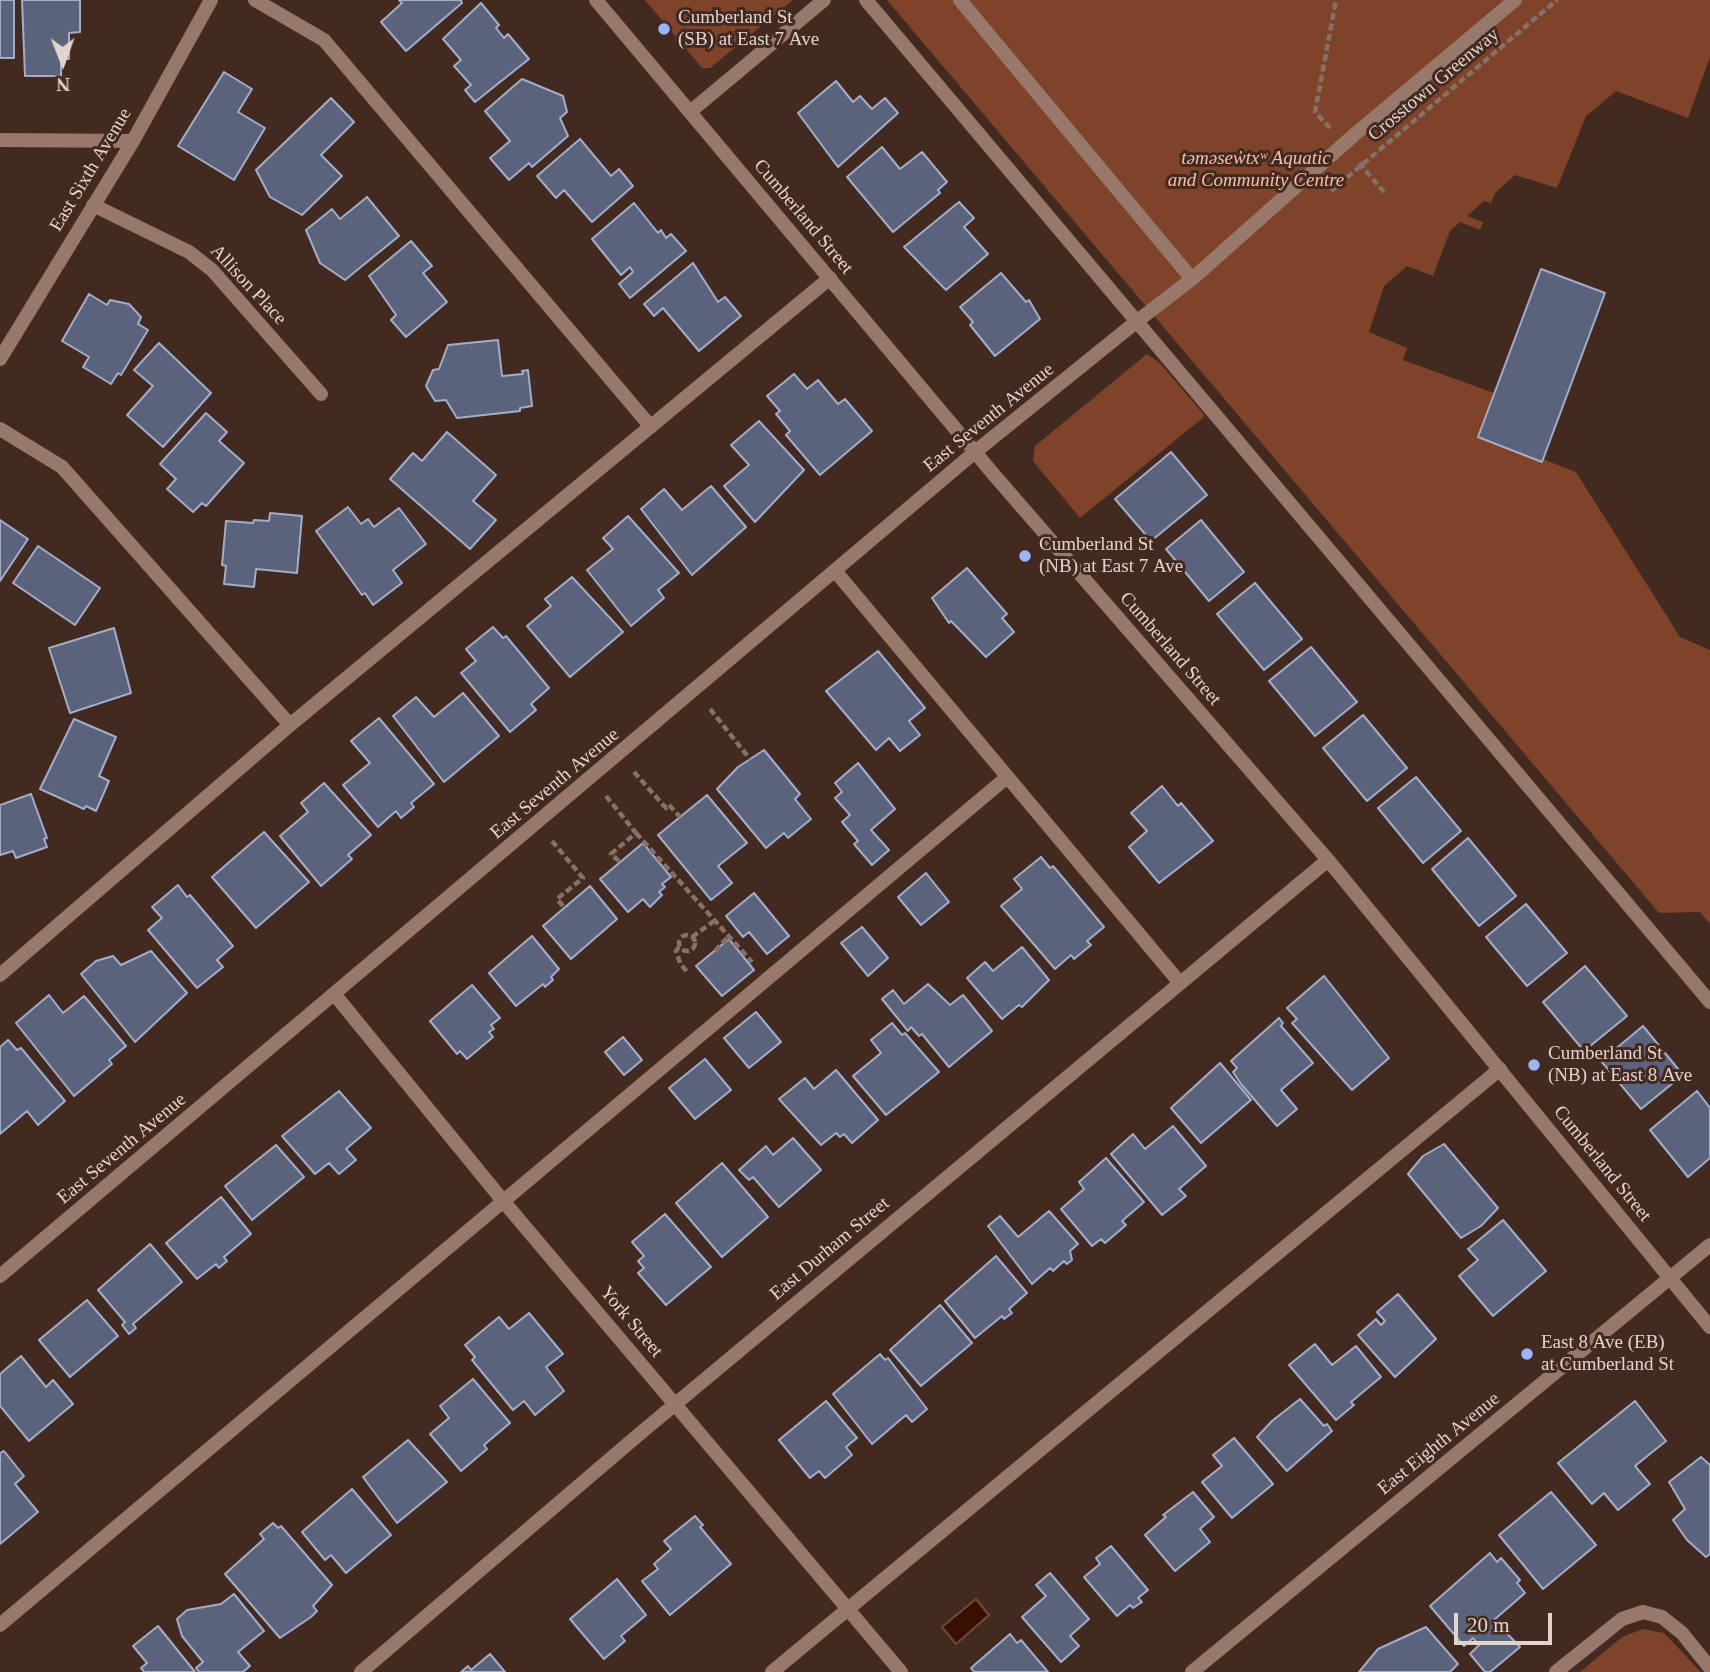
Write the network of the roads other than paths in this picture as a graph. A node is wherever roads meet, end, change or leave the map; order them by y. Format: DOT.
graph roads {
  1 [pos="211,0"];
  2 [pos="256,0"];
  3 [pos="596,0"];
  4 [pos="824,0"];
  5 [pos="866,0"];
  6 [pos="1516,0"];
  7 [pos="966,3"];
  8 [pos="690,112"];
  9 [pos="0,140"];
  10 [pos="132,141"];
  11 [pos="93,205"];
  12 [pos="830,278"];
  13 [pos="1192,279"];
  14 [pos="1136,322"];
  15 [pos="0,359"];
  16 [pos="321,394"];
  17 [pos="650,427"];
  18 [pos="0,429"];
  19 [pos="975,452"];
  20 [pos="836,572"];
  21 [pos="290,725"];
  22 [pos="1006,778"];
  23 [pos="1328,860"];
  24 [pos="0,975"];
  25 [pos="1180,983"];
  26 [pos="335,995"];
  27 [pos="1710,1002"];
  28 [pos="1500,1069"];
  29 [pos="504,1202"];
  30 [pos="1710,1245"];
  31 [pos="0,1276"];
  32 [pos="1670,1279"];
  33 [pos="1710,1327"];
  34 [pos="675,1404"];
  35 [pos="847,1609"];
  36 [pos="0,1625"];
  37 [pos="1710,1668"];
  38 [pos="361,1672"];
  39 [pos="772,1672"];
  40 [pos="901,1672"];
  41 [pos="1192,1672"];
  42 [pos="1556,1672"];
  1 -- 10 [label="street, East Sixth Avenue"];
  2 -- 17 [label="street"];
  3 -- 8 [label="street, Cumberland Street"];
  4 -- 8 [label="street"];
  5 -- 14 [label="street"];
  6 -- 13 [label="street, East Seventh Avenue"];
  7 -- 13 [label="street"];
  8 -- 12 [label="street, Cumberland Street"];
  9 -- 10 [label="street"];
  10 -- 11 [label="street, East Sixth Avenue"];
  11 -- 15 [label="street, East Sixth Avenue"];
  11 -- 16 [label="street, Allison Place"];
  12 -- 17 [label="street"];
  12 -- 19 [label="street, Cumberland Street"];
  13 -- 14 [label="street, East Seventh Avenue"];
  14 -- 19 [label="street, East Seventh Avenue"];
  14 -- 27 [label="street"];
  17 -- 21 [label="street"];
  18 -- 21 [label="street"];
  19 -- 20 [label="street, East Seventh Avenue"];
  19 -- 23 [label="street, Cumberland Street"];
  20 -- 22 [label="street"];
  20 -- 26 [label="street, East Seventh Avenue"];
  21 -- 24 [label="street"];
  22 -- 25 [label="street"];
  22 -- 29 [label="street"];
  23 -- 25 [label="street, East Durham Street"];
  23 -- 28 [label="street, Cumberland Street"];
  25 -- 34 [label="street, East Durham Street"];
  26 -- 29 [label="street, York Street"];
  26 -- 31 [label="street, East Seventh Avenue"];
  28 -- 32 [label="street, Cumberland Street"];
  28 -- 35 [label="street"];
  29 -- 34 [label="street, York Street"];
  29 -- 36 [label="street"];
  30 -- 32 [label="street, East Eighth Avenue"];
  32 -- 33 [label="street, Cumberland Street"];
  32 -- 41 [label="street, East Eighth Avenue"];
  34 -- 35 [label="street, York Street"];
  34 -- 38 [label="street, East Durham Street"];
  35 -- 39 [label="street"];
  35 -- 40 [label="street, York Street"];
  37 -- 42 [label="street"];
}
